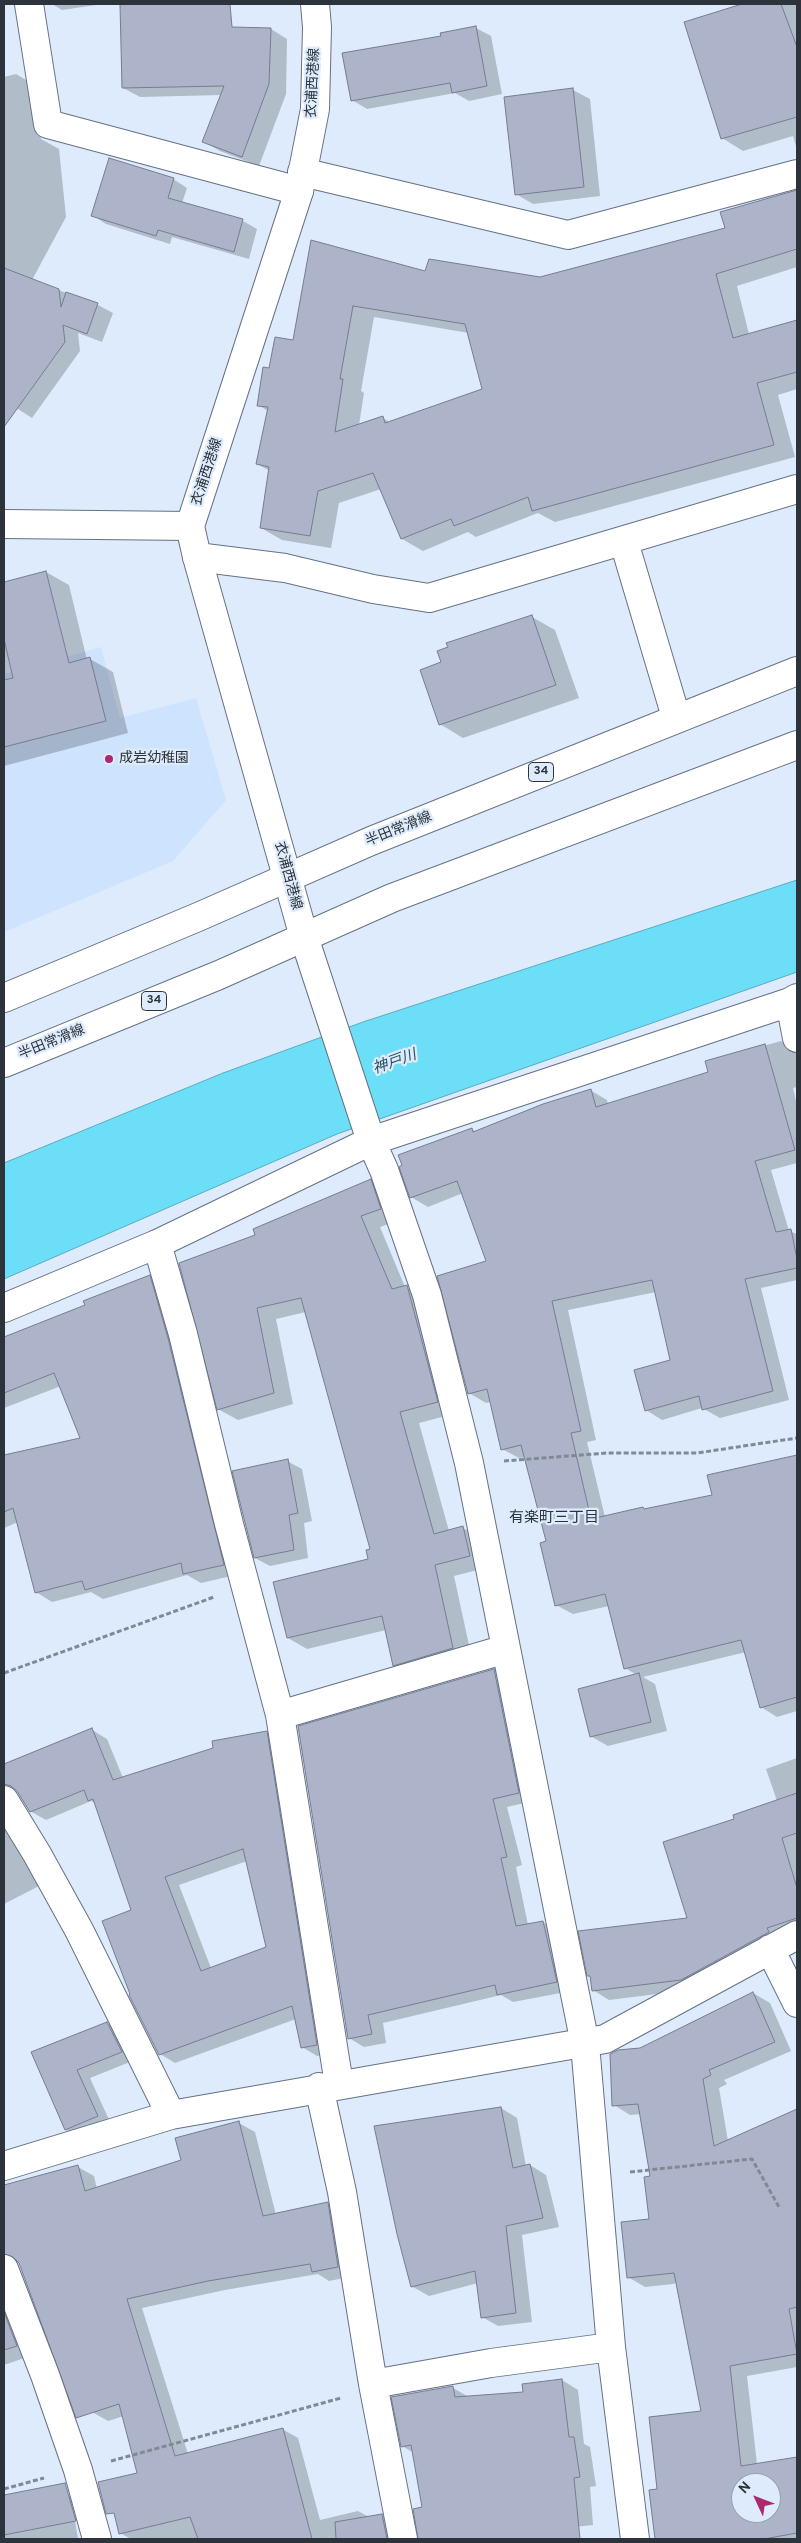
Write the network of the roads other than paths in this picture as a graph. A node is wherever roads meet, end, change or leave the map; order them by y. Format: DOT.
graph roads {
  1 [pos="29,4"];
  2 [pos="315,4"];
  3 [pos="797,174"];
  4 [pos="300,182"];
  5 [pos="797,488"];
  6 [pos="4,524"];
  7 [pos="190,526"];
  8 [pos="624,542"];
  9 [pos="196,557"];
  10 [pos="797,671"];
  11 [pos="676,717"];
  12 [pos="797,745"];
  13 [pos="287,877"];
  14 [pos="304,937"];
  15 [pos="4,998"];
  16 [pos="793,1000"];
  17 [pos="797,1038"];
  18 [pos="4,1063"];
  19 [pos="371,1142"];
  20 [pos="157,1244"];
  21 [pos="4,1308"];
  22 [pos="506,1649"];
  23 [pos="280,1715"];
  24 [pos="4,1800"];
  25 [pos="797,1935"];
  26 [pos="770,1949"];
  27 [pos="797,2003"];
  28 [pos="585,2044"];
  29 [pos="329,2086"];
  30 [pos="171,2115"];
  31 [pos="4,2166"];
  32 [pos="4,2269"];
  33 [pos="611,2347"];
  34 [pos="374,2384"];
  35 [pos="96,2539"];
  36 [pos="403,2539"];
  37 [pos="635,2539"];
  1 -- 4 [label="street"];
  2 -- 4 [label="street, 衣浦西港線"];
  3 -- 4 [label="street"];
  4 -- 7 [label="street, 衣浦西港線"];
  5 -- 8 [label="street"];
  6 -- 7 [label="street"];
  7 -- 9 [label="street, 衣浦西港線"];
  8 -- 9 [label="street"];
  8 -- 11 [label="street"];
  9 -- 13 [label="street, 衣浦西港線"];
  10 -- 11 [label="street, 半田常滑線 / 34"];
  11 -- 13 [label="street, 半田常滑線 / 34"];
  12 -- 14 [label="street, 半田常滑線 / 34"];
  13 -- 14 [label="street, 衣浦西港線"];
  13 -- 15 [label="street, 半田常滑線 / 34"];
  14 -- 18 [label="street, 半田常滑線 / 34"];
  14 -- 19 [label="street, 衣浦西港線"];
  16 -- 17 [label="street"];
  16 -- 19 [label="street"];
  19 -- 20 [label="street"];
  19 -- 22 [label="street, 衣浦西港線"];
  20 -- 21 [label="street"];
  20 -- 23 [label="street"];
  22 -- 23 [label="street"];
  22 -- 28 [label="street, 衣浦西港線"];
  23 -- 29 [label="street"];
  24 -- 30 [label="street"];
  25 -- 26 [label="street"];
  26 -- 27 [label="street"];
  26 -- 28 [label="street"];
  28 -- 29 [label="street"];
  28 -- 33 [label="street, 衣浦西港線"];
  29 -- 30 [label="street"];
  29 -- 34 [label="street"];
  30 -- 31 [label="street"];
  32 -- 35 [label="street"];
  33 -- 34 [label="street"];
  33 -- 37 [label="street, 衣浦西港線"];
  34 -- 36 [label="street"];
}
